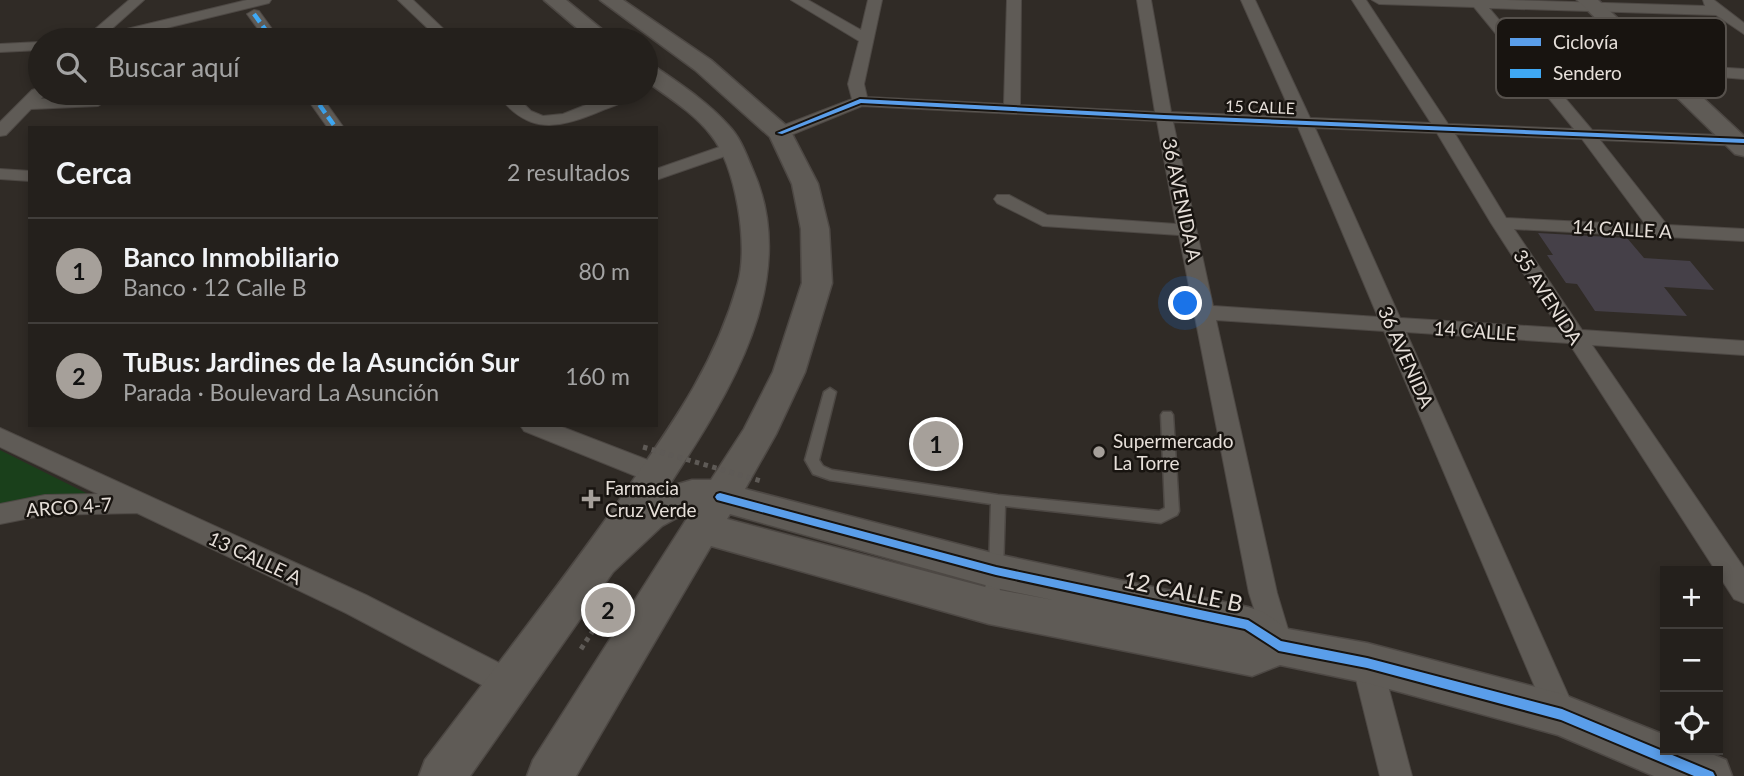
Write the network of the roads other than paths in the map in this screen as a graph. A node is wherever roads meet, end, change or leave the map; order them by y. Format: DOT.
graph roads {
  1 [pos="137,0"];
  2 [pos="262,0"];
  3 [pos="405,0"];
  4 [pos="554,0"];
  5 [pos="610,0"];
  6 [pos="798,0"];
  7 [pos="875,0"];
  8 [pos="1014,0"];
  9 [pos="1144,0"];
  10 [pos="1248,0"];
  11 [pos="1359,0"];
  12 [pos="1379,0"];
  13 [pos="1706,0"];
  14 [pos="1477,2"];
  15 [pos="1591,4"];
  16 [pos="1720,11"];
  17 [pos="254,15"];
  18 [pos="1607,18"];
  19 [pos="1496,25"];
  20 [pos="105,28"];
  21 [pos="149,28"];
  22 [pos="264,28"];
  23 [pos="435,28"];
  24 [pos="589,28"];
  25 [pos="636,28"];
  26 [pos="1744,30"];
  27 [pos="866,39"];
  28 [pos="658,43"];
  29 [pos="28,47"];
  30 [pos="0,48"];
  31 [pos="1726,73"];
  32 [pos="1744,74"];
  33 [pos="658,92"];
  34 [pos="1557,98"];
  35 [pos="1693,98"];
  36 [pos="860,101"];
  37 [pos="28,104"];
  38 [pos="320,105"];
  39 [pos="517,105"];
  40 [pos="595,105"];
  41 [pos="752,107"];
  42 [pos="1012,109"];
  43 [pos="1164,117"];
  44 [pos="1304,123"];
  45 [pos="335,126"];
  46 [pos="1443,127"];
  47 [pos="0,131"];
  48 [pos="780,133"];
  49 [pos="1587,134"];
  50 [pos="721,135"];
  51 [pos="1741,144"];
  52 [pos="0,174"];
  53 [pos="658,174"];
  54 [pos="28,176"];
  55 [pos="1003,199"];
  56 [pos="1500,223"];
  57 [pos="1188,230"];
  58 [pos="1661,231"];
  59 [pos="1744,235"];
  60 [pos="1206,313"];
  61 [pos="1392,325"];
  62 [pos="1574,337"];
  63 [pos="1744,348"];
  64 [pos="830,392"];
  65 [pos="1167,415"];
  66 [pos="539,427"];
  67 [pos="0,437"];
  68 [pos="650,461"];
  69 [pos="998,500"];
  70 [pos="139,504"];
  71 [pos="711,512"];
  72 [pos="0,514"];
  73 [pos="599,560"];
  74 [pos="992,588"];
  75 [pos="1744,591"];
  76 [pos="1279,646"];
  77 [pos="1367,663"];
  78 [pos="508,683"];
  79 [pos="1562,715"];
  80 [pos="560,773"];
  81 [pos="442,776"];
  82 [pos="1396,776"];
  83 [pos="1709,776"];
  1 -- 20 [label="street"];
  2 -- 21 [label="street"];
  3 -- 23 [label="street"];
  4 -- 24 [label="main road"];
  5 -- 25 [label="main road"];
  6 -- 27 [label="street"];
  7 -- 27 [label="street"];
  8 -- 42 [label="street"];
  9 -- 43 [label="street, 36 AVENIDA A"];
  10 -- 44 [label="street, 36 AVENIDA"];
  11 -- 46 [label="street, 35 AVENIDA"];
  12 -- 14 [label="street"];
  13 -- 16 [label="street"];
  14 -- 15 [label="street"];
  14 -- 19 [label="street"];
  15 -- 16 [label="street"];
  15 -- 18 [label="main road"];
  16 -- 26 [label="street"];
  17 -- 22 [label="street"];
  27 -- 36 [label="street"];
  28 -- 41 [label="main road"];
  29 -- 30 [label="street"];
  31 -- 32 [label="street"];
  33 -- 50 [label="main road"];
  34 -- 49 [label="street"];
  35 -- 51 [label="main road"];
  36 -- 42 [label="street, 15 CALLE"];
  36 -- 48 [label="street, 15 CALLE"];
  37 -- 47 [label="street"];
  38 -- 45 [label="street"];
  39 -- 40 [label="street"];
  41 -- 48 [label="main road"];
  41 -- 50 [label="main road"];
  42 -- 43 [label="street, 15 CALLE"];
  43 -- 44 [label="street, 15 CALLE"];
  43 -- 57 [label="street, 36 AVENIDA A"];
  44 -- 46 [label="street, 15 CALLE"];
  44 -- 61 [label="street, 36 AVENIDA"];
  46 -- 49 [label="street, 15 CALLE"];
  46 -- 56 [label="street, 35 AVENIDA"];
  48 -- 71 [label="main road"];
  49 -- 51 [label="street, 15 CALLE"];
  49 -- 58 [label="street"];
  50 -- 53 [label="street"];
  50 -- 68 [label="main road"];
  52 -- 54 [label="street"];
  55 -- 57 [label="street"];
  56 -- 58 [label="street, 14 CALLE A"];
  56 -- 62 [label="street, 35 AVENIDA"];
  57 -- 60 [label="street, 36 AVENIDA A"];
  58 -- 59 [label="street, 14 CALLE A"];
  60 -- 61 [label="street, 14 CALLE"];
  60 -- 76 [label="street, 36 AVENIDA A"];
  61 -- 62 [label="street, 14 CALLE"];
  61 -- 79 [label="street, 36 AVENIDA"];
  62 -- 63 [label="street, 14 CALLE"];
  62 -- 75 [label="street, 35 AVENIDA"];
  64 -- 69 [label="lane"];
  65 -- 69 [label="lane"];
  66 -- 68 [label="street"];
  67 -- 70 [label="street, 13 CALLE A"];
  68 -- 73 [label="main road"];
  69 -- 74 [label="lane"];
  70 -- 72 [label="street, ARCO 4-7"];
  70 -- 78 [label="street, 13 CALLE A"];
  71 -- 73 [label="main road"];
  71 -- 74 [label="main road"];
  71 -- 80 [label="main road"];
  73 -- 78 [label="main road"];
  74 -- 76 [label="main road"];
  76 -- 77 [label="main road"];
  77 -- 79 [label="main road"];
  77 -- 82 [label="street"];
  78 -- 81 [label="main road"];
  79 -- 83 [label="main road"];
}
